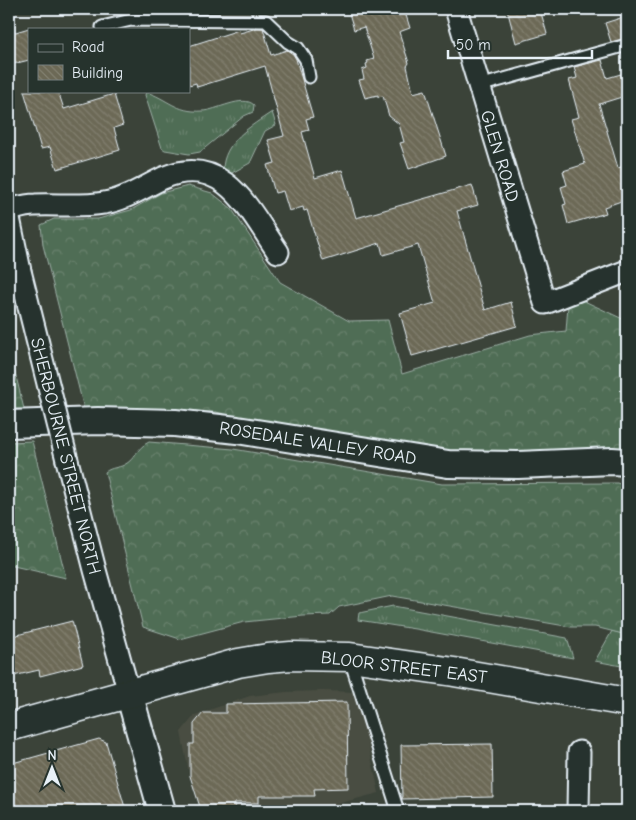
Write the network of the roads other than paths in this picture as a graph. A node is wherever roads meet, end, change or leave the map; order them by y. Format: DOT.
graph roads {
  1 [pos="456,9"];
  2 [pos="102,28"];
  3 [pos="627,45"];
  4 [pos="309,77"];
  5 [pos="479,86"];
  6 [pos="9,210"];
  7 [pos="9,218"];
  8 [pos="278,252"];
  9 [pos="627,271"];
  10 [pos="9,424"];
  11 [pos="627,462"];
  12 [pos="350,657"];
  13 [pos="129,693"];
  14 [pos="627,702"];
  15 [pos="9,727"];
  16 [pos="579,752"];
  17 [pos="162,811"];
  18 [pos="398,811"];
  19 [pos="578,811"];
  1 -- 5 [label="street, GLEN ROAD"];
  2 -- 4 [label="lane"];
  3 -- 5 [label="lane"];
  5 -- 9 [label="street, GLEN ROAD"];
  6 -- 8 [label="street"];
  7 -- 13 [label="street, SHERBOURNE STREET NORTH, bridge"];
  10 -- 11 [label="street, ROSEDALE VALLEY ROAD"];
  12 -- 13 [label="main road, BLOOR STREET EAST"];
  12 -- 14 [label="main road, BLOOR STREET EAST"];
  12 -- 18 [label="lane"];
  13 -- 15 [label="main road, BLOOR STREET EAST"];
  13 -- 17 [label="street"];
  16 -- 19 [label="street"];
}
